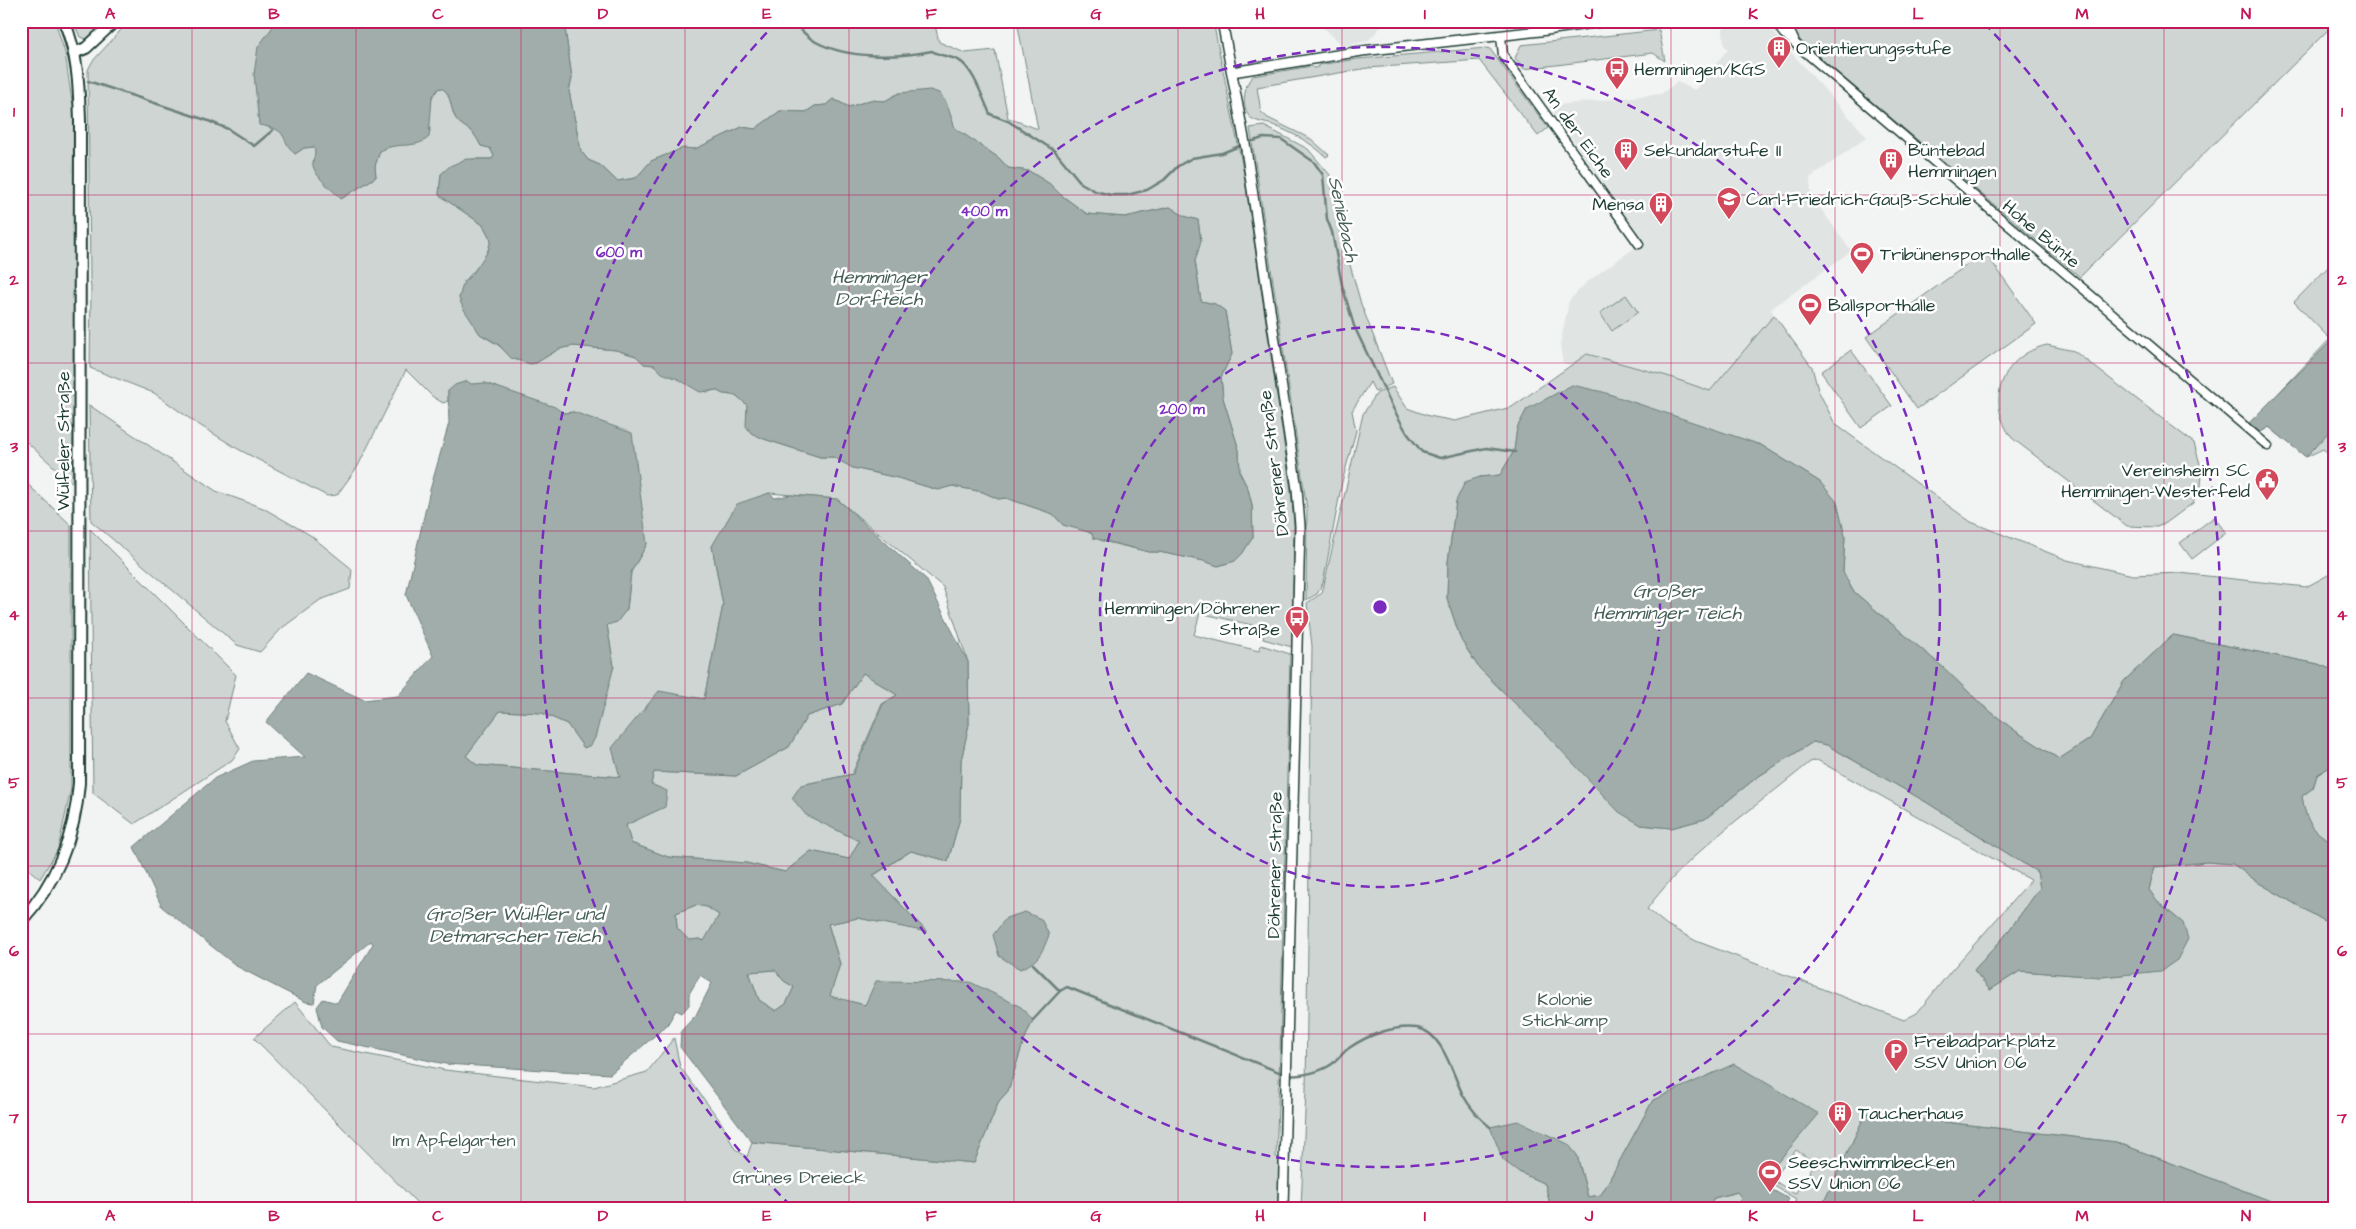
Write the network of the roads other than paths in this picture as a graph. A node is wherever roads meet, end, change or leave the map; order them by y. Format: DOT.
graph roads {
  1 [pos="64,21"];
  2 [pos="115,21"];
  3 [pos="1222,21"];
  4 [pos="1608,21"];
  5 [pos="1774,21"];
  6 [pos="1785,21"];
  7 [pos="1501,36"];
  8 [pos="1796,44"];
  9 [pos="74,53"];
  10 [pos="1232,72"];
  11 [pos="1639,244"];
  12 [pos="2268,446"];
  13 [pos="21,921"];
  14 [pos="1283,1208"];
  1 -- 9 [label="main road, Wülfeler Straße"];
  2 -- 9 [label="main road"];
  3 -- 10 [label="street, Döhrener Straße"];
  4 -- 7 [label="street"];
  5 -- 8 [label="street, Hohe Bünte"];
  6 -- 8 [label="street, Hohe Bünte"];
  7 -- 10 [label="street"];
  7 -- 11 [label="street, An der Eiche"];
  8 -- 12 [label="street, Hohe Bünte"];
  9 -- 13 [label="main road, Wülfeler Straße"];
  10 -- 14 [label="street, Döhrener Straße"];
}
